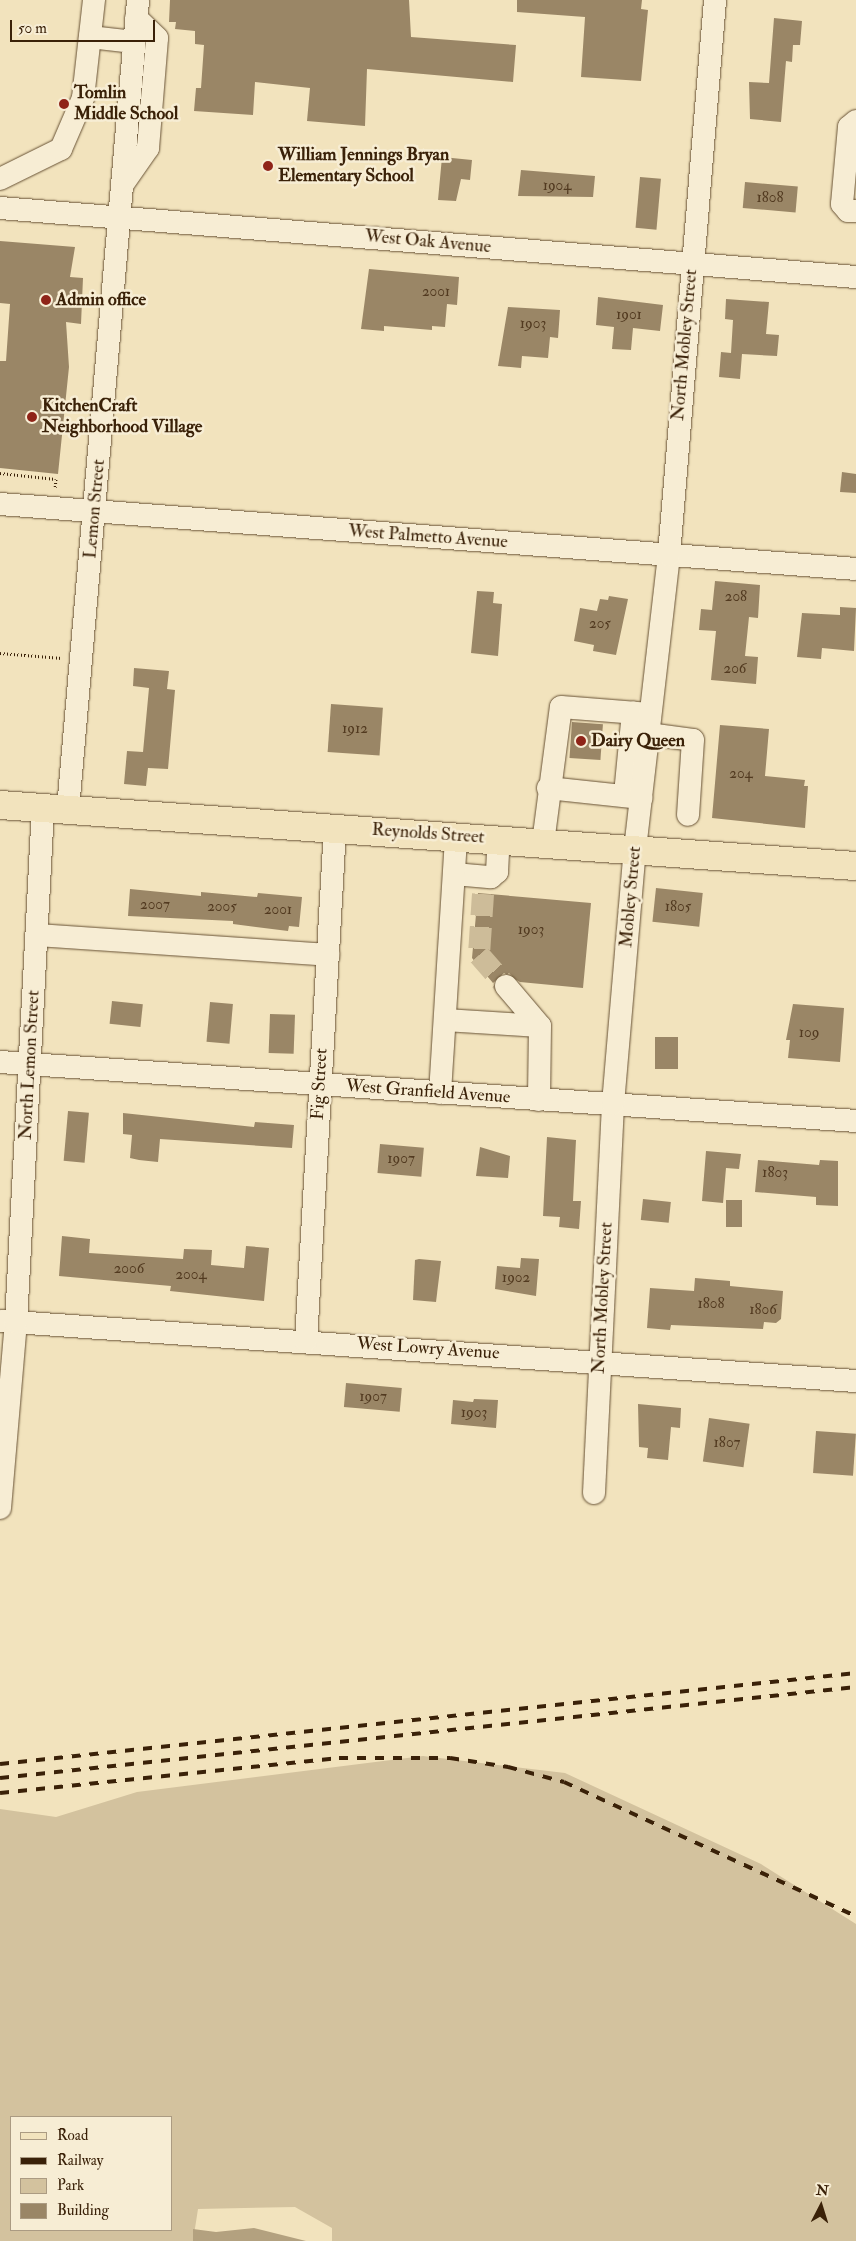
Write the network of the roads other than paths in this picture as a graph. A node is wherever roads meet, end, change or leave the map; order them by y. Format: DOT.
graph roads {
  1 [pos="94,0"];
  2 [pos="715,0"];
  3 [pos="137,9"];
  4 [pos="90,37"];
  5 [pos="134,42"];
  6 [pos="856,121"];
  7 [pos="0,179"];
  8 [pos="122,185"];
  9 [pos="0,208"];
  10 [pos="856,212"];
  11 [pos="119,217"];
  12 [pos="692,264"];
  13 [pos="856,277"];
  14 [pos="0,504"];
  15 [pos="95,512"];
  16 [pos="669,555"];
  17 [pos="856,569"];
  18 [pos="653,690"];
  19 [pos="644,720"];
  20 [pos="548,788"];
  21 [pos="633,796"];
  22 [pos="0,805"];
  23 [pos="56,809"];
  24 [pos="688,815"];
  25 [pos="335,828"];
  26 [pos="456,836"];
  27 [pos="499,839"];
  28 [pos="543,843"];
  29 [pos="635,849"];
  30 [pos="856,866"];
  31 [pos="454,874"];
  32 [pos="37,935"];
  33 [pos="328,955"];
  34 [pos="506,986"];
  35 [pos="445,1020"];
  36 [pos="540,1026"];
  37 [pos="0,1062"];
  38 [pos="31,1064"];
  39 [pos="320,1085"];
  40 [pos="440,1093"];
  41 [pos="539,1100"];
  42 [pos="613,1104"];
  43 [pos="856,1122"];
  44 [pos="8,1321"];
  45 [pos="306,1341"];
  46 [pos="600,1361"];
  47 [pos="856,1381"];
  48 [pos="594,1493"];
  49 [pos="0,1508"];
  1 -- 4 [label="street"];
  2 -- 12 [label="street, North Mobley Street"];
  3 -- 5 [label="street, Lemon Street"];
  3 -- 8 [label="street"];
  4 -- 5 [label="street"];
  4 -- 7 [label="street"];
  5 -- 8 [label="street, Lemon Street"];
  6 -- 10 [label="street"];
  8 -- 11 [label="street, Lemon Street"];
  9 -- 11 [label="street, West Oak Avenue"];
  11 -- 12 [label="street, West Oak Avenue"];
  11 -- 15 [label="street, Lemon Street"];
  12 -- 13 [label="street, West Oak Avenue"];
  12 -- 16 [label="street, North Mobley Street"];
  14 -- 15 [label="street, West Palmetto Avenue"];
  15 -- 16 [label="street, West Palmetto Avenue"];
  15 -- 23 [label="street, Lemon Street"];
  16 -- 17 [label="street, West Palmetto Avenue"];
  16 -- 18 [label="street, North Mobley Street"];
  18 -- 19 [label="street, Mobley Street"];
  19 -- 20 [label="street"];
  19 -- 21 [label="street, Mobley Street"];
  19 -- 24 [label="street"];
  20 -- 21 [label="street"];
  20 -- 28 [label="street"];
  21 -- 29 [label="street, Mobley Street"];
  22 -- 23 [label="main road, Reynolds Street"];
  23 -- 25 [label="main road, Reynolds Street"];
  23 -- 32 [label="street, North Lemon Street"];
  25 -- 26 [label="main road, Reynolds Street"];
  25 -- 33 [label="street, Fig Street"];
  26 -- 27 [label="main road, Reynolds Street"];
  26 -- 31 [label="street"];
  27 -- 28 [label="main road, Reynolds Street"];
  27 -- 31 [label="street"];
  28 -- 29 [label="main road, Reynolds Street"];
  29 -- 30 [label="main road, Reynolds Street"];
  29 -- 42 [label="street, Mobley Street"];
  31 -- 35 [label="street"];
  32 -- 33 [label="street"];
  32 -- 38 [label="street, North Lemon Street"];
  33 -- 39 [label="street, Fig Street"];
  34 -- 36 [label="street"];
  35 -- 36 [label="street"];
  35 -- 40 [label="street"];
  36 -- 41 [label="street"];
  37 -- 38 [label="street, West Granfield Avenue"];
  38 -- 39 [label="street, West Granfield Avenue"];
  38 -- 44 [label="street, North Lemon Street"];
  39 -- 40 [label="street, West Granfield Avenue"];
  39 -- 45 [label="street, Fig Street"];
  40 -- 41 [label="street, West Granfield Avenue"];
  41 -- 42 [label="street, West Granfield Avenue"];
  42 -- 43 [label="street, West Granfield Avenue"];
  42 -- 46 [label="street, North Mobley Street"];
  44 -- 45 [label="street, West Lowry Avenue"];
  44 -- 49 [label="street"];
  45 -- 46 [label="street, West Lowry Avenue"];
  46 -- 47 [label="street, West Lowry Avenue"];
  46 -- 48 [label="street, North Mobley Street"];
}
